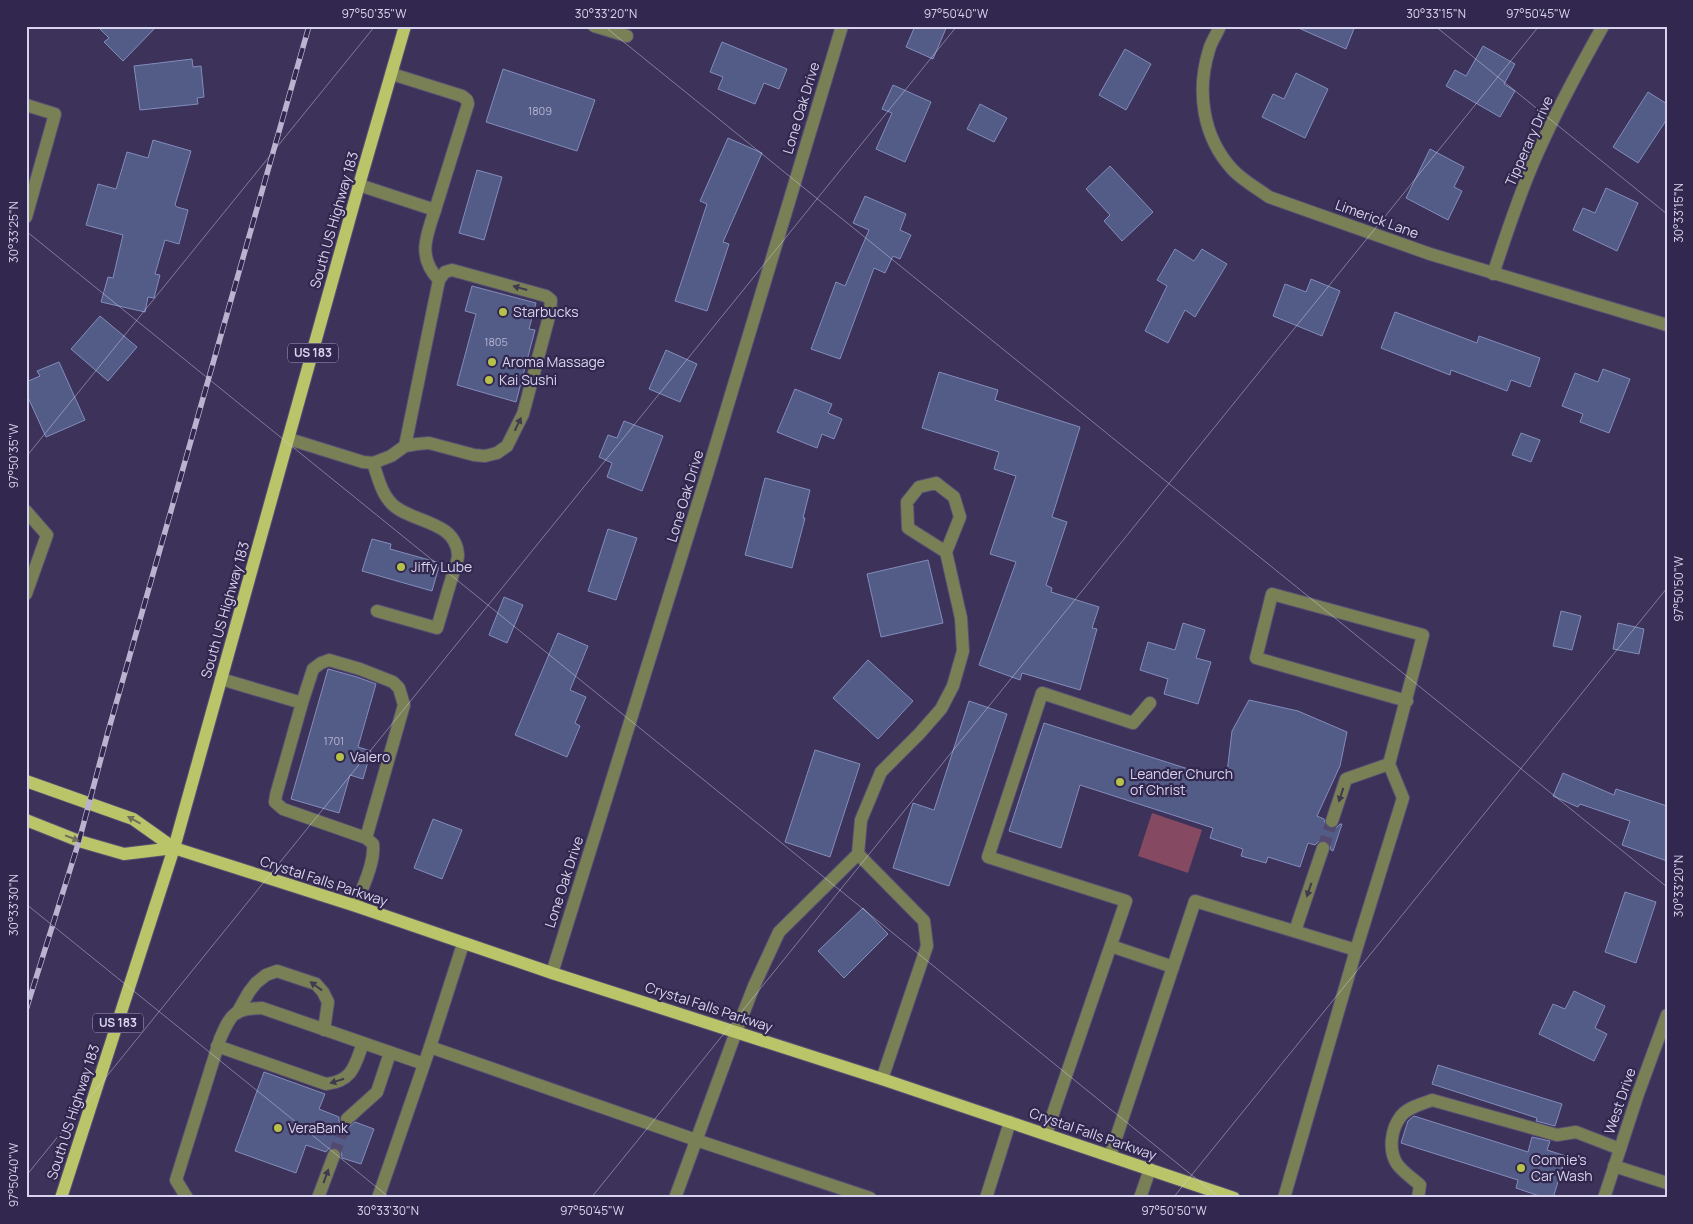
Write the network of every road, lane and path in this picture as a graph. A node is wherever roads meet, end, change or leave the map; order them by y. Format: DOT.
graph roads {
  1 [pos="405,26"];
  2 [pos="594,26"];
  3 [pos="842,26"];
  4 [pos="1220,26"];
  5 [pos="1603,26"];
  6 [pos="627,36"];
  7 [pos="392,74"];
  8 [pos="26,105"];
  9 [pos="359,185"];
  10 [pos="435,210"];
  11 [pos="26,217"];
  12 [pos="1493,274"];
  13 [pos="439,280"];
  14 [pos="1667,325"];
  15 [pos="289,439"];
  16 [pos="405,446"];
  17 [pos="373,463"];
  18 [pos="26,511"];
  19 [pos="946,552"];
  20 [pos="26,594"];
  21 [pos="377,611"];
  22 [pos="221,679"];
  23 [pos="1407,701"];
  24 [pos="302,703"];
  25 [pos="1150,703"];
  26 [pos="1390,764"];
  27 [pos="26,781"];
  28 [pos="26,820"];
  29 [pos="1332,821"];
  30 [pos="366,838"];
  31 [pos="174,848"];
  32 [pos="1324,848"];
  33 [pos="858,854"];
  34 [pos="356,906"];
  35 [pos="1295,931"];
  36 [pos="463,944"];
  37 [pos="1111,946"];
  38 [pos="1356,950"];
  39 [pos="1173,967"];
  40 [pos="552,973"];
  41 [pos="237,1013"];
  42 [pos="1667,1015"];
  43 [pos="324,1030"];
  44 [pos="736,1032"];
  45 [pos="363,1043"];
  46 [pos="217,1046"];
  47 [pos="430,1047"];
  48 [pos="390,1053"];
  49 [pos="424,1064"];
  50 [pos="882,1079"];
  51 [pos="347,1119"];
  52 [pos="1010,1122"];
  53 [pos="1046,1134"];
  54 [pos="696,1140"];
  55 [pos="1620,1149"];
  56 [pos="334,1155"];
  57 [pos="1110,1156"];
  58 [pos="1614,1166"];
  59 [pos="1150,1170"];
  60 [pos="1667,1183"];
  61 [pos="62,1198"];
  62 [pos="187,1198"];
  63 [pos="318,1198"];
  64 [pos="378,1198"];
  65 [pos="675,1198"];
  66 [pos="870,1198"];
  67 [pos="986,1198"];
  68 [pos="1140,1198"];
  69 [pos="1234,1198"];
  70 [pos="1284,1198"];
  71 [pos="1418,1198"];
  72 [pos="1604,1198"];
  1 -- 7 [label="main road, South US Highway 183 / US 183"];
  2 -- 6 [label="street"];
  3 -- 40 [label="street, Lone Oak Drive"];
  4 -- 12 [label="street, Limerick Lane"];
  5 -- 12 [label="street, Tipperary Drive"];
  7 -- 9 [label="main road, South US Highway 183 / US 183"];
  7 -- 10 [label="street"];
  8 -- 11 [label="street"];
  9 -- 10 [label="street"];
  9 -- 15 [label="main road, South US Highway 183 / US 183"];
  10 -- 13 [label="street"];
  12 -- 14 [label="street, Limerick Lane"];
  13 -- 16 [label="street"];
  16 -- 13 [label="street, one-way"];
  15 -- 17 [label="street"];
  15 -- 22 [label="main road, South US Highway 183 / US 183"];
  16 -- 17 [label="street"];
  17 -- 21 [label="street"];
  18 -- 20 [label="street"];
  19 -- 19 [label="street"];
  19 -- 33 [label="street"];
  22 -- 24 [label="street"];
  22 -- 31 [label="main road, South US Highway 183 / US 183"];
  23 -- 23 [label="street"];
  23 -- 26 [label="street"];
  24 -- 30 [label="street"];
  24 -- 30 [label="street"];
  25 -- 37 [label="street"];
  26 -- 29 [label="street, one-way"];
  26 -- 38 [label="street"];
  31 -- 27 [label="main road, one-way"];
  28 -- 31 [label="main road, one-way"];
  30 -- 34 [label="street"];
  31 -- 34 [label="main road, Crystal Falls Parkway"];
  31 -- 61 [label="main road, South US Highway 183 / US 183"];
  32 -- 35 [label="street, one-way"];
  33 -- 44 [label="street"];
  33 -- 50 [label="street"];
  34 -- 36 [label="main road, Crystal Falls Parkway"];
  35 -- 38 [label="street"];
  35 -- 39 [label="street"];
  36 -- 40 [label="main road, Crystal Falls Parkway"];
  36 -- 47 [label="street"];
  37 -- 39 [label="street"];
  37 -- 53 [label="street"];
  38 -- 70 [label="street"];
  39 -- 57 [label="street"];
  40 -- 44 [label="main road, Crystal Falls Parkway"];
  41 -- 43 [label="street"];
  43 -- 41 [label="street, one-way"];
  41 -- 46 [label="street"];
  42 -- 55 [label="street, West Drive"];
  43 -- 45 [label="street"];
  44 -- 50 [label="main road, Crystal Falls Parkway"];
  44 -- 54 [label="street"];
  45 -- 46 [label="street, one-way"];
  45 -- 48 [label="street"];
  46 -- 62 [label="street"];
  47 -- 49 [label="street"];
  47 -- 54 [label="street"];
  48 -- 49 [label="street"];
  48 -- 51 [label="street"];
  49 -- 64 [label="street"];
  50 -- 52 [label="main road, Crystal Falls Parkway"];
  52 -- 53 [label="main road, Crystal Falls Parkway"];
  52 -- 67 [label="street"];
  53 -- 57 [label="main road, Crystal Falls Parkway"];
  54 -- 65 [label="street"];
  54 -- 66 [label="street"];
  55 -- 58 [label="street, West Drive"];
  55 -- 71 [label="street"];
  63 -- 56 [label="street, one-way"];
  57 -- 59 [label="main road, Crystal Falls Parkway"];
  58 -- 60 [label="street"];
  58 -- 72 [label="street, West Drive"];
  59 -- 68 [label="street"];
  59 -- 69 [label="main road, Crystal Falls Parkway"];
}
